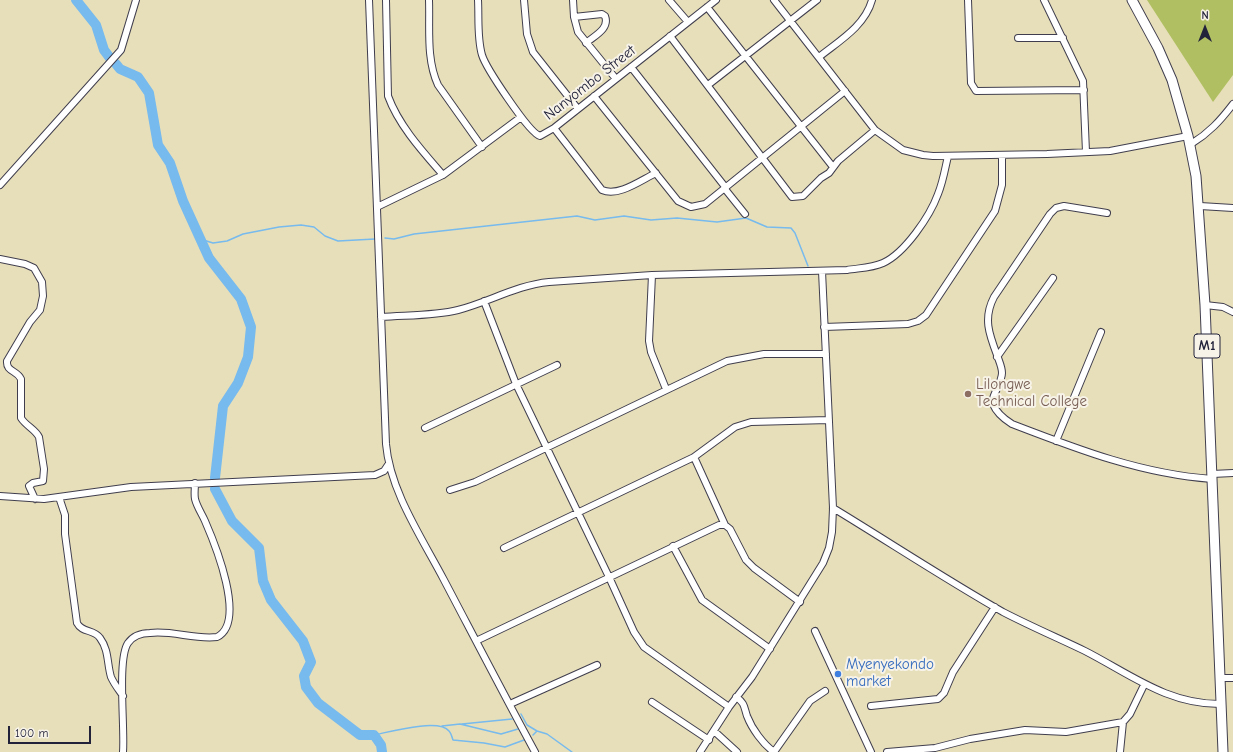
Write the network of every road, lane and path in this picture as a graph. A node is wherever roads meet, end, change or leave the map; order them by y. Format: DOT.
graph roads {
  1 [pos="136,0"];
  2 [pos="369,0"];
  3 [pos="386,0"];
  4 [pos="429,0"];
  5 [pos="478,0"];
  6 [pos="524,0"];
  7 [pos="573,0"];
  8 [pos="669,0"];
  9 [pos="716,0"];
  10 [pos="774,0"];
  11 [pos="816,0"];
  12 [pos="872,0"];
  13 [pos="968,0"];
  14 [pos="1044,0"];
  15 [pos="1132,0"];
  16 [pos="708,6"];
  17 [pos="574,17"];
  18 [pos="790,21"];
  19 [pos="688,22"];
  20 [pos="670,36"];
  21 [pos="1018,38"];
  22 [pos="1063,38"];
  23 [pos="586,43"];
  24 [pos="746,55"];
  25 [pos="819,57"];
  26 [pos="631,67"];
  27 [pos="616,79"];
  28 [pos="708,85"];
  29 [pos="1084,90"];
  30 [pos="845,91"];
  31 [pos="594,96"];
  32 [pos="1233,104"];
  33 [pos="578,109"];
  34 [pos="521,117"];
  35 [pos="801,127"];
  36 [pos="554,128"];
  37 [pos="875,130"];
  38 [pos="1190,140"];
  39 [pos="482,147"];
  40 [pos="1086,152"];
  41 [pos="1002,155"];
  42 [pos="948,156"];
  43 [pos="764,158"];
  44 [pos="833,168"];
  45 [pos="656,173"];
  46 [pos="444,175"];
  47 [pos="3,179"];
  48 [pos="0,185"];
  49 [pos="725,188"];
  50 [pos="1200,206"];
  51 [pos="377,207"];
  52 [pos="1233,208"];
  53 [pos="1107,213"];
  54 [pos="745,214"];
  55 [pos="0,259"];
  56 [pos="822,271"];
  57 [pos="652,275"];
  58 [pos="1053,278"];
  59 [pos="484,301"];
  60 [pos="1206,305"];
  61 [pos="1233,312"];
  62 [pos="381,317"];
  63 [pos="824,327"];
  64 [pos="1101,332"];
  65 [pos="826,354"];
  66 [pos="997,357"];
  67 [pos="0,358"];
  68 [pos="7,361"];
  69 [pos="557,365"];
  70 [pos="516,384"];
  71 [pos="666,389"];
  72 [pos="829,420"];
  73 [pos="425,428"];
  74 [pos="1056,440"];
  75 [pos="547,448"];
  76 [pos="694,457"];
  77 [pos="388,465"];
  78 [pos="1233,474"];
  79 [pos="1212,476"];
  80 [pos="195,483"];
  81 [pos="450,490"];
  82 [pos="0,496"];
  83 [pos="59,497"];
  84 [pos="35,499"];
  85 [pos="833,508"];
  86 [pos="577,513"];
  87 [pos="725,525"];
  88 [pos="673,546"];
  89 [pos="504,548"];
  90 [pos="609,577"];
  91 [pos="800,602"];
  92 [pos="995,607"];
  93 [pos="815,631"];
  94 [pos="476,641"];
  95 [pos="770,649"];
  96 [pos="597,665"];
  97 [pos="1220,678"];
  98 [pos="1233,678"];
  99 [pos="1144,685"];
  100 [pos="825,691"];
  101 [pos="123,696"];
  102 [pos="736,697"];
  103 [pos="652,702"];
  104 [pos="510,704"];
  105 [pos="1222,704"];
  106 [pos="871,706"];
  107 [pos="729,708"];
  108 [pos="1123,722"];
  109 [pos="714,731"];
  110 [pos="709,740"];
  111 [pos="123,752"];
  112 [pos="535,752"];
  113 [pos="700,752"];
  114 [pos="737,752"];
  115 [pos="774,752"];
  116 [pos="871,752"];
  117 [pos="887,752"];
  118 [pos="1120,752"];
  119 [pos="1223,752"];
  1 -- 47 [label="street"];
  2 -- 51 [label="street"];
  3 -- 46 [label="street"];
  4 -- 39 [label="street"];
  5 -- 34 [label="street"];
  6 -- 33 [label="street"];
  7 -- 17 [label="street"];
  8 -- 19 [label="street"];
  9 -- 16 [label="street, Nanyombo Street"];
  10 -- 18 [label="street"];
  11 -- 18 [label="street"];
  12 -- 25 [label="street"];
  13 -- 29 [label="street"];
  14 -- 22 [label="street"];
  15 -- 38 [label="highway, M1"];
  16 -- 19 [label="street, Nanyombo Street"];
  16 -- 24 [label="street"];
  17 -- 23 [label="street"];
  17 -- 23 [label="street"];
  18 -- 24 [label="street"];
  18 -- 25 [label="street"];
  19 -- 20 [label="street, Nanyombo Street"];
  20 -- 26 [label="street, Nanyombo Street"];
  20 -- 28 [label="street"];
  21 -- 22 [label="street"];
  22 -- 29 [label="street"];
  23 -- 27 [label="street"];
  24 -- 28 [label="street"];
  24 -- 35 [label="street"];
  25 -- 30 [label="street"];
  26 -- 27 [label="street, Nanyombo Street"];
  26 -- 49 [label="street"];
  27 -- 31 [label="street, Nanyombo Street"];
  28 -- 43 [label="street"];
  29 -- 40 [label="street"];
  30 -- 35 [label="street"];
  30 -- 37 [label="street"];
  31 -- 33 [label="street, Nanyombo Street"];
  31 -- 45 [label="street"];
  32 -- 38 [label="street"];
  33 -- 36 [label="street, Nanyombo Street"];
  34 -- 36 [label="street, Nanyombo Street"];
  34 -- 39 [label="street, Nanyombo Street"];
  35 -- 43 [label="street"];
  35 -- 44 [label="street"];
  36 -- 45 [label="street"];
  37 -- 42 [label="street"];
  37 -- 44 [label="street"];
  38 -- 40 [label="street"];
  38 -- 50 [label="highway, M1"];
  39 -- 46 [label="street, Nanyombo Street"];
  40 -- 41 [label="street"];
  41 -- 42 [label="street"];
  41 -- 63 [label="street"];
  42 -- 56 [label="street"];
  43 -- 44 [label="street"];
  43 -- 49 [label="street"];
  45 -- 49 [label="street"];
  46 -- 51 [label="street, Nanyombo Street"];
  47 -- 48 [label="street"];
  49 -- 54 [label="street"];
  50 -- 52 [label="street"];
  50 -- 60 [label="highway, M1"];
  51 -- 62 [label="street"];
  53 -- 66 [label="street"];
  55 -- 68 [label="street"];
  56 -- 57 [label="street"];
  56 -- 63 [label="street"];
  57 -- 59 [label="street"];
  57 -- 71 [label="street"];
  58 -- 66 [label="street"];
  59 -- 62 [label="street"];
  59 -- 70 [label="street"];
  60 -- 61 [label="street"];
  60 -- 79 [label="highway, M1"];
  62 -- 77 [label="street"];
  63 -- 65 [label="street"];
  64 -- 74 [label="street"];
  65 -- 71 [label="street"];
  65 -- 72 [label="street"];
  66 -- 74 [label="street"];
  67 -- 68 [label="street"];
  68 -- 84 [label="street"];
  69 -- 70 [label="street"];
  70 -- 73 [label="street"];
  70 -- 75 [label="street"];
  71 -- 75 [label="street"];
  72 -- 76 [label="street"];
  72 -- 85 [label="street"];
  74 -- 79 [label="street"];
  75 -- 81 [label="street"];
  75 -- 86 [label="street"];
  76 -- 86 [label="street"];
  76 -- 87 [label="street"];
  77 -- 80 [label="street"];
  77 -- 94 [label="street"];
  78 -- 79 [label="street"];
  79 -- 97 [label="highway, M1"];
  80 -- 83 [label="street"];
  80 -- 101 [label="street"];
  82 -- 84 [label="street"];
  83 -- 84 [label="street"];
  83 -- 101 [label="street"];
  85 -- 91 [label="street"];
  85 -- 92 [label="street"];
  86 -- 89 [label="street"];
  86 -- 90 [label="street"];
  87 -- 88 [label="street"];
  87 -- 91 [label="street"];
  88 -- 90 [label="street"];
  88 -- 95 [label="street"];
  90 -- 94 [label="street"];
  90 -- 107 [label="street"];
  91 -- 95 [label="street"];
  92 -- 99 [label="street"];
  92 -- 106 [label="street"];
  93 -- 116 [label="street"];
  94 -- 104 [label="street"];
  95 -- 102 [label="street"];
  96 -- 104 [label="street"];
  97 -- 98 [label="street"];
  97 -- 105 [label="highway, M1"];
  99 -- 105 [label="street"];
  99 -- 108 [label="street"];
  100 -- 115 [label="street"];
  101 -- 111 [label="street"];
  102 -- 107 [label="street"];
  102 -- 115 [label="street"];
  103 -- 110 [label="street"];
  104 -- 112 [label="street"];
  105 -- 119 [label="highway, M1"];
  107 -- 109 [label="street"];
  108 -- 117 [label="street"];
  108 -- 118 [label="street"];
  109 -- 110 [label="street"];
  109 -- 114 [label="street"];
  110 -- 113 [label="street"];
}
